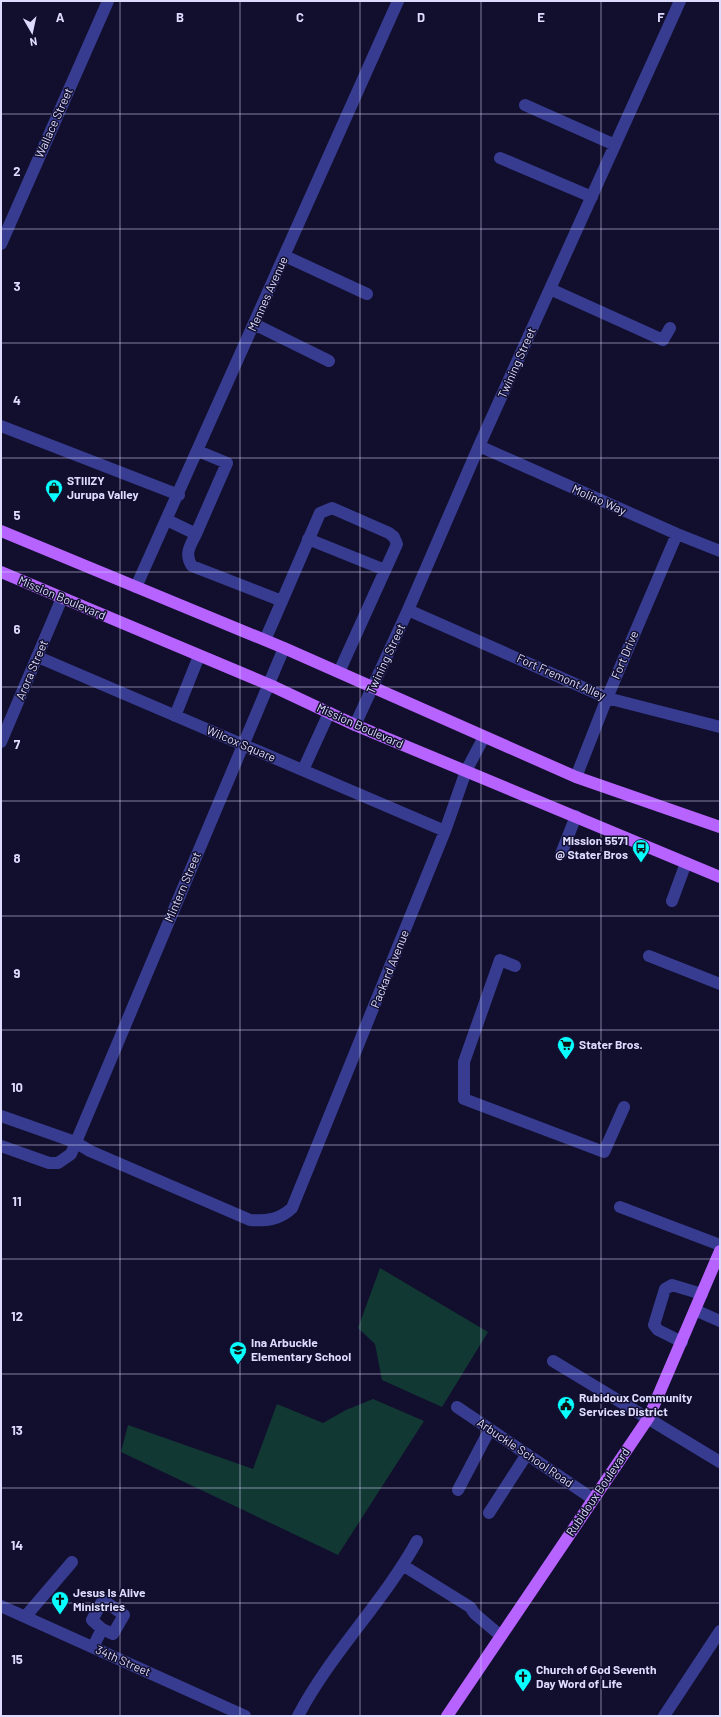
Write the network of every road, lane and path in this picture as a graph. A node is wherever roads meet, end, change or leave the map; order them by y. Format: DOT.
graph roads {
  1 [pos="108,1"];
  2 [pos="398,1"];
  3 [pos="680,1"];
  4 [pos="525,105"];
  5 [pos="615,145"];
  6 [pos="500,158"];
  7 [pos="592,197"];
  8 [pos="1,244"];
  9 [pos="285,256"];
  10 [pos="550,289"];
  11 [pos="367,294"];
  12 [pos="254,324"];
  13 [pos="670,328"];
  14 [pos="329,361"];
  15 [pos="1,426"];
  16 [pos="479,446"];
  17 [pos="198,451"];
  18 [pos="179,495"];
  19 [pos="167,520"];
  20 [pos="1,531"];
  21 [pos="196,534"];
  22 [pos="677,534"];
  23 [pos="308,539"];
  24 [pos="720,551"];
  25 [pos="385,570"];
  26 [pos="1,572"];
  27 [pos="136,587"];
  28 [pos="62,598"];
  29 [pos="282,601"];
  30 [pos="408,610"];
  31 [pos="265,640"];
  32 [pos="284,648"];
  33 [pos="199,656"];
  34 [pos="38,657"];
  35 [pos="339,672"];
  36 [pos="270,685"];
  37 [pos="373,687"];
  38 [pos="607,698"];
  39 [pos="329,713"];
  40 [pos="175,716"];
  41 [pos="355,725"];
  42 [pos="720,727"];
  43 [pos="484,737"];
  44 [pos="1,742"];
  45 [pos="244,746"];
  46 [pos="303,770"];
  47 [pos="466,772"];
  48 [pos="576,777"];
  49 [pos="576,816"];
  50 [pos="720,828"];
  51 [pos="445,831"];
  52 [pos="561,854"];
  53 [pos="686,863"];
  54 [pos="720,876"];
  55 [pos="672,901"];
  56 [pos="649,956"];
  57 [pos="516,966"];
  58 [pos="720,984"];
  59 [pos="624,1107"];
  60 [pos="1,1116"];
  61 [pos="75,1142"];
  62 [pos="1,1146"];
  63 [pos="620,1207"];
  64 [pos="720,1245"];
  65 [pos="720,1251"];
  66 [pos="702,1294"];
  67 [pos="695,1310"];
  68 [pos="720,1321"];
  69 [pos="682,1342"];
  70 [pos="553,1360"];
  71 [pos="457,1407"];
  72 [pos="649,1417"];
  73 [pos="490,1429"];
  74 [pos="527,1454"];
  75 [pos="720,1462"];
  76 [pos="458,1490"];
  77 [pos="593,1499"];
  78 [pos="489,1512"];
  79 [pos="417,1541"];
  80 [pos="72,1562"];
  81 [pos="404,1566"];
  82 [pos="1,1606"];
  83 [pos="25,1617"];
  84 [pos="102,1629"];
  85 [pos="720,1631"];
  86 [pos="501,1636"];
  87 [pos="93,1647"];
  88 [pos="244,1716"];
  89 [pos="298,1716"];
  90 [pos="447,1716"];
  91 [pos="664,1716"];
  1 -- 8 [label="street, Wallace Street"];
  2 -- 9 [label="street, Mennes Avenue"];
  3 -- 5 [label="street, Twining Street"];
  4 -- 5 [label="street"];
  5 -- 7 [label="street, Twining Street"];
  6 -- 7 [label="street"];
  7 -- 10 [label="street, Twining Street"];
  9 -- 11 [label="street"];
  9 -- 12 [label="street, Mennes Avenue"];
  10 -- 13 [label="street"];
  10 -- 16 [label="street, Twining Street"];
  12 -- 14 [label="street"];
  12 -- 17 [label="street, Mennes Avenue"];
  15 -- 18 [label="street"];
  16 -- 22 [label="street, Molino Way"];
  16 -- 30 [label="street, Twining Street"];
  17 -- 18 [label="street, Mennes Avenue"];
  17 -- 21 [label="street"];
  18 -- 19 [label="street, Mennes Avenue"];
  19 -- 21 [label="street"];
  19 -- 27 [label="street, Mennes Avenue"];
  20 -- 27 [label="main road"];
  21 -- 29 [label="street"];
  22 -- 24 [label="street, Molino Way"];
  22 -- 38 [label="street, Fort Drive"];
  23 -- 25 [label="street"];
  23 -- 25 [label="street"];
  23 -- 29 [label="street"];
  25 -- 35 [label="street"];
  26 -- 28 [label="main road, Mission Boulevard"];
  27 -- 31 [label="main road"];
  28 -- 33 [label="main road, Mission Boulevard"];
  28 -- 34 [label="street, Arora Street"];
  29 -- 31 [label="street"];
  30 -- 37 [label="street, Twining Street"];
  30 -- 38 [label="street, Fort Fremont Alley"];
  31 -- 32 [label="main road"];
  32 -- 35 [label="main road"];
  32 -- 36 [label="street, Mintern Street"];
  33 -- 36 [label="main road, Mission Boulevard"];
  33 -- 40 [label="street"];
  34 -- 40 [label="street, Wilcox Square"];
  34 -- 44 [label="street, Arora Street"];
  35 -- 37 [label="main road"];
  36 -- 39 [label="main road, Mission Boulevard"];
  36 -- 45 [label="street, Mintern Street"];
  37 -- 41 [label="street, Twining Street"];
  37 -- 43 [label="main road"];
  38 -- 42 [label="street, Fort Fremont Alley"];
  38 -- 48 [label="street, Fort Drive"];
  39 -- 41 [label="main road, Mission Boulevard"];
  39 -- 46 [label="street"];
  40 -- 45 [label="street, Wilcox Square"];
  41 -- 47 [label="main road, Mission Boulevard"];
  43 -- 47 [label="street, Packard Avenue"];
  43 -- 48 [label="main road"];
  45 -- 46 [label="street, Wilcox Square"];
  45 -- 61 [label="street, Mintern Street"];
  46 -- 51 [label="street, Wilcox Square"];
  47 -- 49 [label="main road, Mission Boulevard"];
  47 -- 51 [label="street, Packard Avenue"];
  48 -- 50 [label="main road"];
  49 -- 52 [label="street"];
  49 -- 53 [label="main road, Mission Boulevard"];
  51 -- 61 [label="street, Packard Avenue"];
  53 -- 54 [label="main road, Mission Boulevard"];
  53 -- 55 [label="street"];
  56 -- 58 [label="street"];
  57 -- 59 [label="street"];
  60 -- 61 [label="street, Packard Avenue"];
  61 -- 62 [label="street, Mintern Street"];
  63 -- 64 [label="street"];
  65 -- 66 [label="main road, Rubidoux Boulevard"];
  66 -- 67 [label="main road, Rubidoux Boulevard"];
  66 -- 69 [label="street"];
  67 -- 68 [label="street"];
  67 -- 69 [label="main road, Rubidoux Boulevard"];
  69 -- 72 [label="main road, Rubidoux Boulevard"];
  70 -- 72 [label="street"];
  71 -- 73 [label="street, Arbuckle School Road"];
  72 -- 75 [label="street"];
  72 -- 77 [label="main road, Rubidoux Boulevard"];
  73 -- 74 [label="street, Arbuckle School Road"];
  73 -- 76 [label="street"];
  74 -- 77 [label="street, Arbuckle School Road"];
  74 -- 78 [label="street"];
  77 -- 86 [label="main road, Rubidoux Boulevard"];
  79 -- 81 [label="street"];
  80 -- 83 [label="street"];
  81 -- 86 [label="street"];
  81 -- 89 [label="street"];
  82 -- 83 [label="street, 34th Street"];
  83 -- 87 [label="street, 34th Street"];
  84 -- 87 [label="street"];
  85 -- 91 [label="street"];
  86 -- 90 [label="main road, Rubidoux Boulevard"];
  87 -- 88 [label="street, 34th Street"];
}
